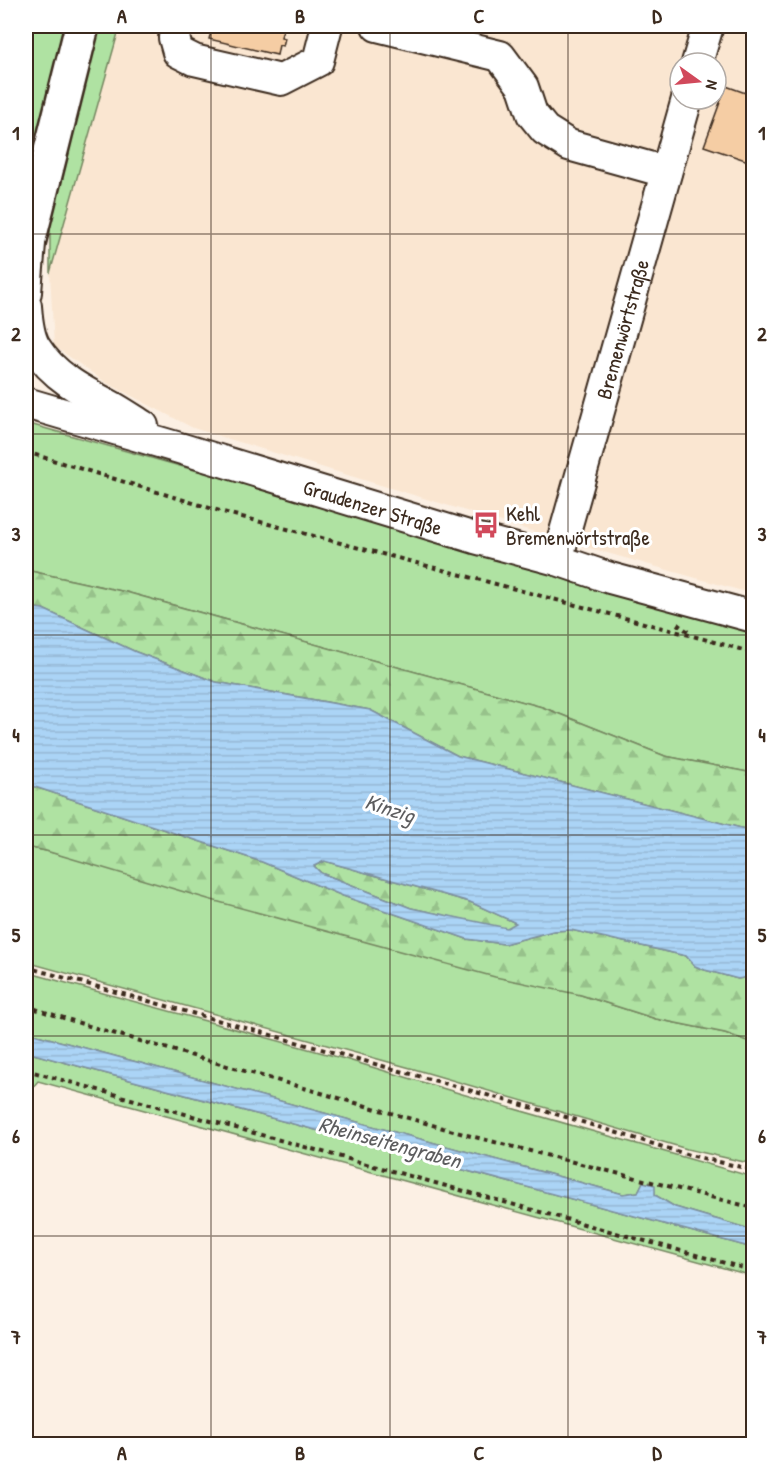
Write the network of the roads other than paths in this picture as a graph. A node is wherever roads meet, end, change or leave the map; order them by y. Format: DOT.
graph roads {
  1 [pos="82,26"];
  2 [pos="177,26"];
  3 [pos="327,26"];
  4 [pos="377,26"];
  5 [pos="708,26"];
  6 [pos="701,51"];
  7 [pos="684,111"];
  8 [pos="666,172"];
  9 [pos="28,241"];
  10 [pos="26,292"];
  11 [pos="26,306"];
  12 [pos="26,403"];
  13 [pos="176,447"];
  14 [pos="557,560"];
  15 [pos="753,617"];
  1 -- 9 [label="main road"];
  2 -- 3 [label="street"];
  4 -- 8 [label="street"];
  5 -- 6 [label="street"];
  7 -- 8 [label="street, Bremenwörtstraße"];
  8 -- 14 [label="street, Bremenwörtstraße"];
  9 -- 10 [label="street"];
  11 -- 13 [label="street"];
  12 -- 13 [label="street, Graudenzer Straße"];
  13 -- 14 [label="street, Graudenzer Straße"];
  14 -- 15 [label="street, Graudenzer Straße"];
}
